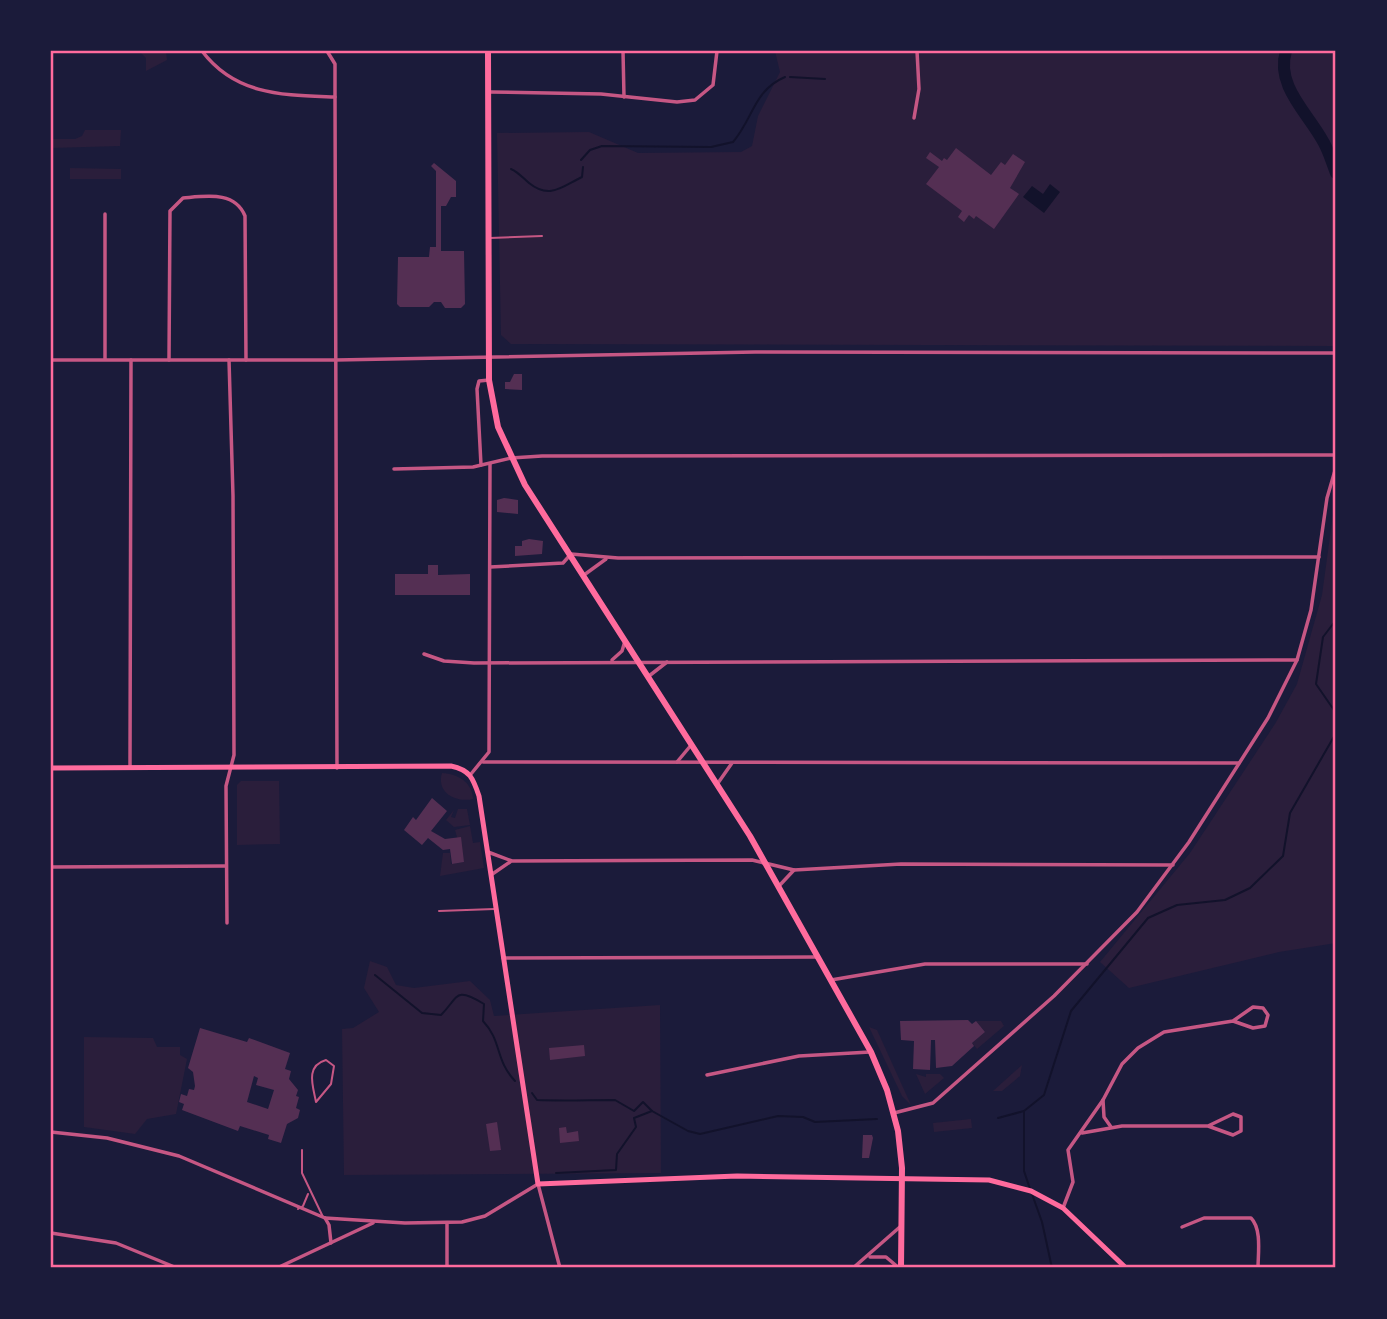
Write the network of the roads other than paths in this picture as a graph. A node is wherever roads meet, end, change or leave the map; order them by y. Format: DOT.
graph roads {
  1 [pos="202,51"];
  2 [pos="327,51"];
  3 [pos="488,51"];
  4 [pos="623,51"];
  5 [pos="717,51"];
  6 [pos="917,51"];
  7 [pos="488,92"];
  8 [pos="335,97"];
  9 [pos="624,97"];
  10 [pos="914,118"];
  11 [pos="105,214"];
  12 [pos="542,236"];
  13 [pos="489,238"];
  14 [pos="1336,353"];
  15 [pos="489,356"];
  16 [pos="51,360"];
  17 [pos="105,360"];
  18 [pos="131,360"];
  19 [pos="169,360"];
  20 [pos="229,360"];
  21 [pos="246,360"];
  22 [pos="335,360"];
  23 [pos="489,380"];
  24 [pos="1336,455"];
  25 [pos="511,458"];
  26 [pos="489,463"];
  27 [pos="481,466"];
  28 [pos="1336,467"];
  29 [pos="394,469"];
  30 [pos="571,554"];
  31 [pos="608,557"];
  32 [pos="1319,557"];
  33 [pos="490,566"];
  34 [pos="584,575"];
  35 [pos="626,639"];
  36 [pos="424,654"];
  37 [pos="1297,660"];
  38 [pos="611,661"];
  39 [pos="639,661"];
  40 [pos="668,661"];
  41 [pos="490,662"];
  42 [pos="649,676"];
  43 [pos="693,743"];
  44 [pos="482,762"];
  45 [pos="675,763"];
  46 [pos="705,763"];
  47 [pos="732,763"];
  48 [pos="1239,763"];
  49 [pos="51,768"];
  50 [pos="130,768"];
  51 [pos="230,768"];
  52 [pos="337,768"];
  53 [pos="471,774"];
  54 [pos="718,783"];
  55 [pos="488,852"];
  56 [pos="512,861"];
  57 [pos="766,862"];
  58 [pos="1173,865"];
  59 [pos="226,866"];
  60 [pos="51,867"];
  61 [pos="794,870"];
  62 [pos="491,875"];
  63 [pos="779,886"];
  64 [pos="496,909"];
  65 [pos="439,911"];
  66 [pos="228,923"];
  67 [pos="818,957"];
  68 [pos="503,958"];
  69 [pos="1087,964"];
  70 [pos="831,980"];
  71 [pos="1233,1021"];
  72 [pos="870,1052"];
  73 [pos="707,1075"];
  74 [pos="1103,1100"];
  75 [pos="316,1102"];
  76 [pos="894,1113"];
  77 [pos="1208,1126"];
  78 [pos="1111,1127"];
  79 [pos="51,1132"];
  80 [pos="1080,1133"];
  81 [pos="302,1150"];
  82 [pos="902,1178"];
  83 [pos="538,1184"];
  84 [pos="309,1191"];
  85 [pos="1060,1206"];
  86 [pos="298,1209"];
  87 [pos="325,1218"];
  88 [pos="376,1222"];
  89 [pos="447,1223"];
  90 [pos="901,1226"];
  91 [pos="1182,1227"];
  92 [pos="51,1233"];
  93 [pos="331,1243"];
  94 [pos="868,1257"];
  95 [pos="177,1268"];
  96 [pos="277,1268"];
  97 [pos="447,1268"];
  98 [pos="560,1268"];
  99 [pos="853,1268"];
  100 [pos="900,1268"];
  101 [pos="1126,1268"];
  102 [pos="1258,1268"];
  1 -- 8 [label="street"];
  2 -- 8 [label="street"];
  3 -- 7 [label="highway"];
  4 -- 9 [label="street"];
  5 -- 9 [label="street"];
  6 -- 10 [label="street"];
  7 -- 9 [label="street"];
  7 -- 13 [label="highway"];
  8 -- 22 [label="street"];
  11 -- 17 [label="street"];
  12 -- 13 [label="lane"];
  13 -- 15 [label="highway"];
  14 -- 15 [label="street"];
  15 -- 22 [label="street"];
  15 -- 23 [label="highway"];
  16 -- 17 [label="street"];
  17 -- 18 [label="street"];
  18 -- 19 [label="street"];
  18 -- 50 [label="street"];
  19 -- 20 [label="street"];
  19 -- 21 [label="street"];
  20 -- 21 [label="street"];
  20 -- 51 [label="street"];
  21 -- 22 [label="street"];
  22 -- 52 [label="street"];
  23 -- 25 [label="highway"];
  23 -- 27 [label="street"];
  24 -- 25 [label="street"];
  25 -- 26 [label="street"];
  25 -- 30 [label="highway"];
  26 -- 27 [label="street"];
  26 -- 33 [label="street"];
  27 -- 29 [label="street"];
  28 -- 32 [label="street"];
  30 -- 31 [label="street"];
  30 -- 33 [label="street"];
  30 -- 34 [label="highway"];
  31 -- 32 [label="street"];
  31 -- 34 [label="street"];
  32 -- 37 [label="street"];
  33 -- 41 [label="street"];
  34 -- 35 [label="highway"];
  35 -- 38 [label="street"];
  35 -- 39 [label="highway"];
  36 -- 41 [label="street"];
  37 -- 40 [label="street"];
  37 -- 48 [label="street"];
  38 -- 39 [label="street"];
  38 -- 41 [label="street"];
  39 -- 40 [label="street"];
  39 -- 42 [label="highway"];
  40 -- 42 [label="street"];
  41 -- 44 [label="street"];
  42 -- 43 [label="highway"];
  43 -- 45 [label="street"];
  43 -- 46 [label="highway"];
  44 -- 45 [label="street"];
  44 -- 53 [label="street"];
  45 -- 46 [label="street"];
  46 -- 47 [label="street"];
  46 -- 54 [label="highway"];
  47 -- 48 [label="street"];
  47 -- 54 [label="street"];
  48 -- 58 [label="street"];
  49 -- 50 [label="main road"];
  50 -- 51 [label="main road"];
  51 -- 52 [label="main road"];
  51 -- 59 [label="street"];
  52 -- 53 [label="main road"];
  53 -- 55 [label="main road"];
  54 -- 57 [label="highway"];
  55 -- 56 [label="street"];
  55 -- 62 [label="main road"];
  56 -- 57 [label="street"];
  56 -- 62 [label="street"];
  57 -- 61 [label="street"];
  57 -- 63 [label="highway"];
  58 -- 61 [label="street"];
  58 -- 69 [label="street"];
  59 -- 60 [label="street"];
  59 -- 66 [label="street"];
  61 -- 63 [label="street"];
  62 -- 64 [label="main road"];
  63 -- 67 [label="highway"];
  64 -- 65 [label="lane"];
  64 -- 68 [label="main road"];
  67 -- 68 [label="street"];
  67 -- 70 [label="highway"];
  68 -- 83 [label="main road"];
  69 -- 70 [label="street"];
  69 -- 76 [label="street"];
  70 -- 72 [label="highway"];
  71 -- 71 [label="street"];
  71 -- 74 [label="street"];
  72 -- 73 [label="street"];
  72 -- 76 [label="highway"];
  74 -- 78 [label="street"];
  74 -- 80 [label="street"];
  75 -- 75 [label="lane"];
  76 -- 82 [label="highway"];
  77 -- 77 [label="street"];
  77 -- 78 [label="street"];
  78 -- 80 [label="street"];
  79 -- 86 [label="street"];
  80 -- 85 [label="street"];
  81 -- 84 [label="lane"];
  82 -- 83 [label="main road"];
  82 -- 85 [label="main road"];
  82 -- 90 [label="highway"];
  83 -- 89 [label="street"];
  83 -- 98 [label="street"];
  84 -- 86 [label="lane"];
  84 -- 87 [label="lane"];
  85 -- 101 [label="main road"];
  86 -- 87 [label="street"];
  87 -- 88 [label="street"];
  87 -- 93 [label="street"];
  88 -- 89 [label="street"];
  88 -- 93 [label="street"];
  89 -- 97 [label="street"];
  90 -- 94 [label="street"];
  90 -- 100 [label="highway"];
  91 -- 102 [label="street"];
  92 -- 95 [label="street"];
  93 -- 96 [label="street"];
  94 -- 99 [label="street"];
  94 -- 100 [label="street"];
}
